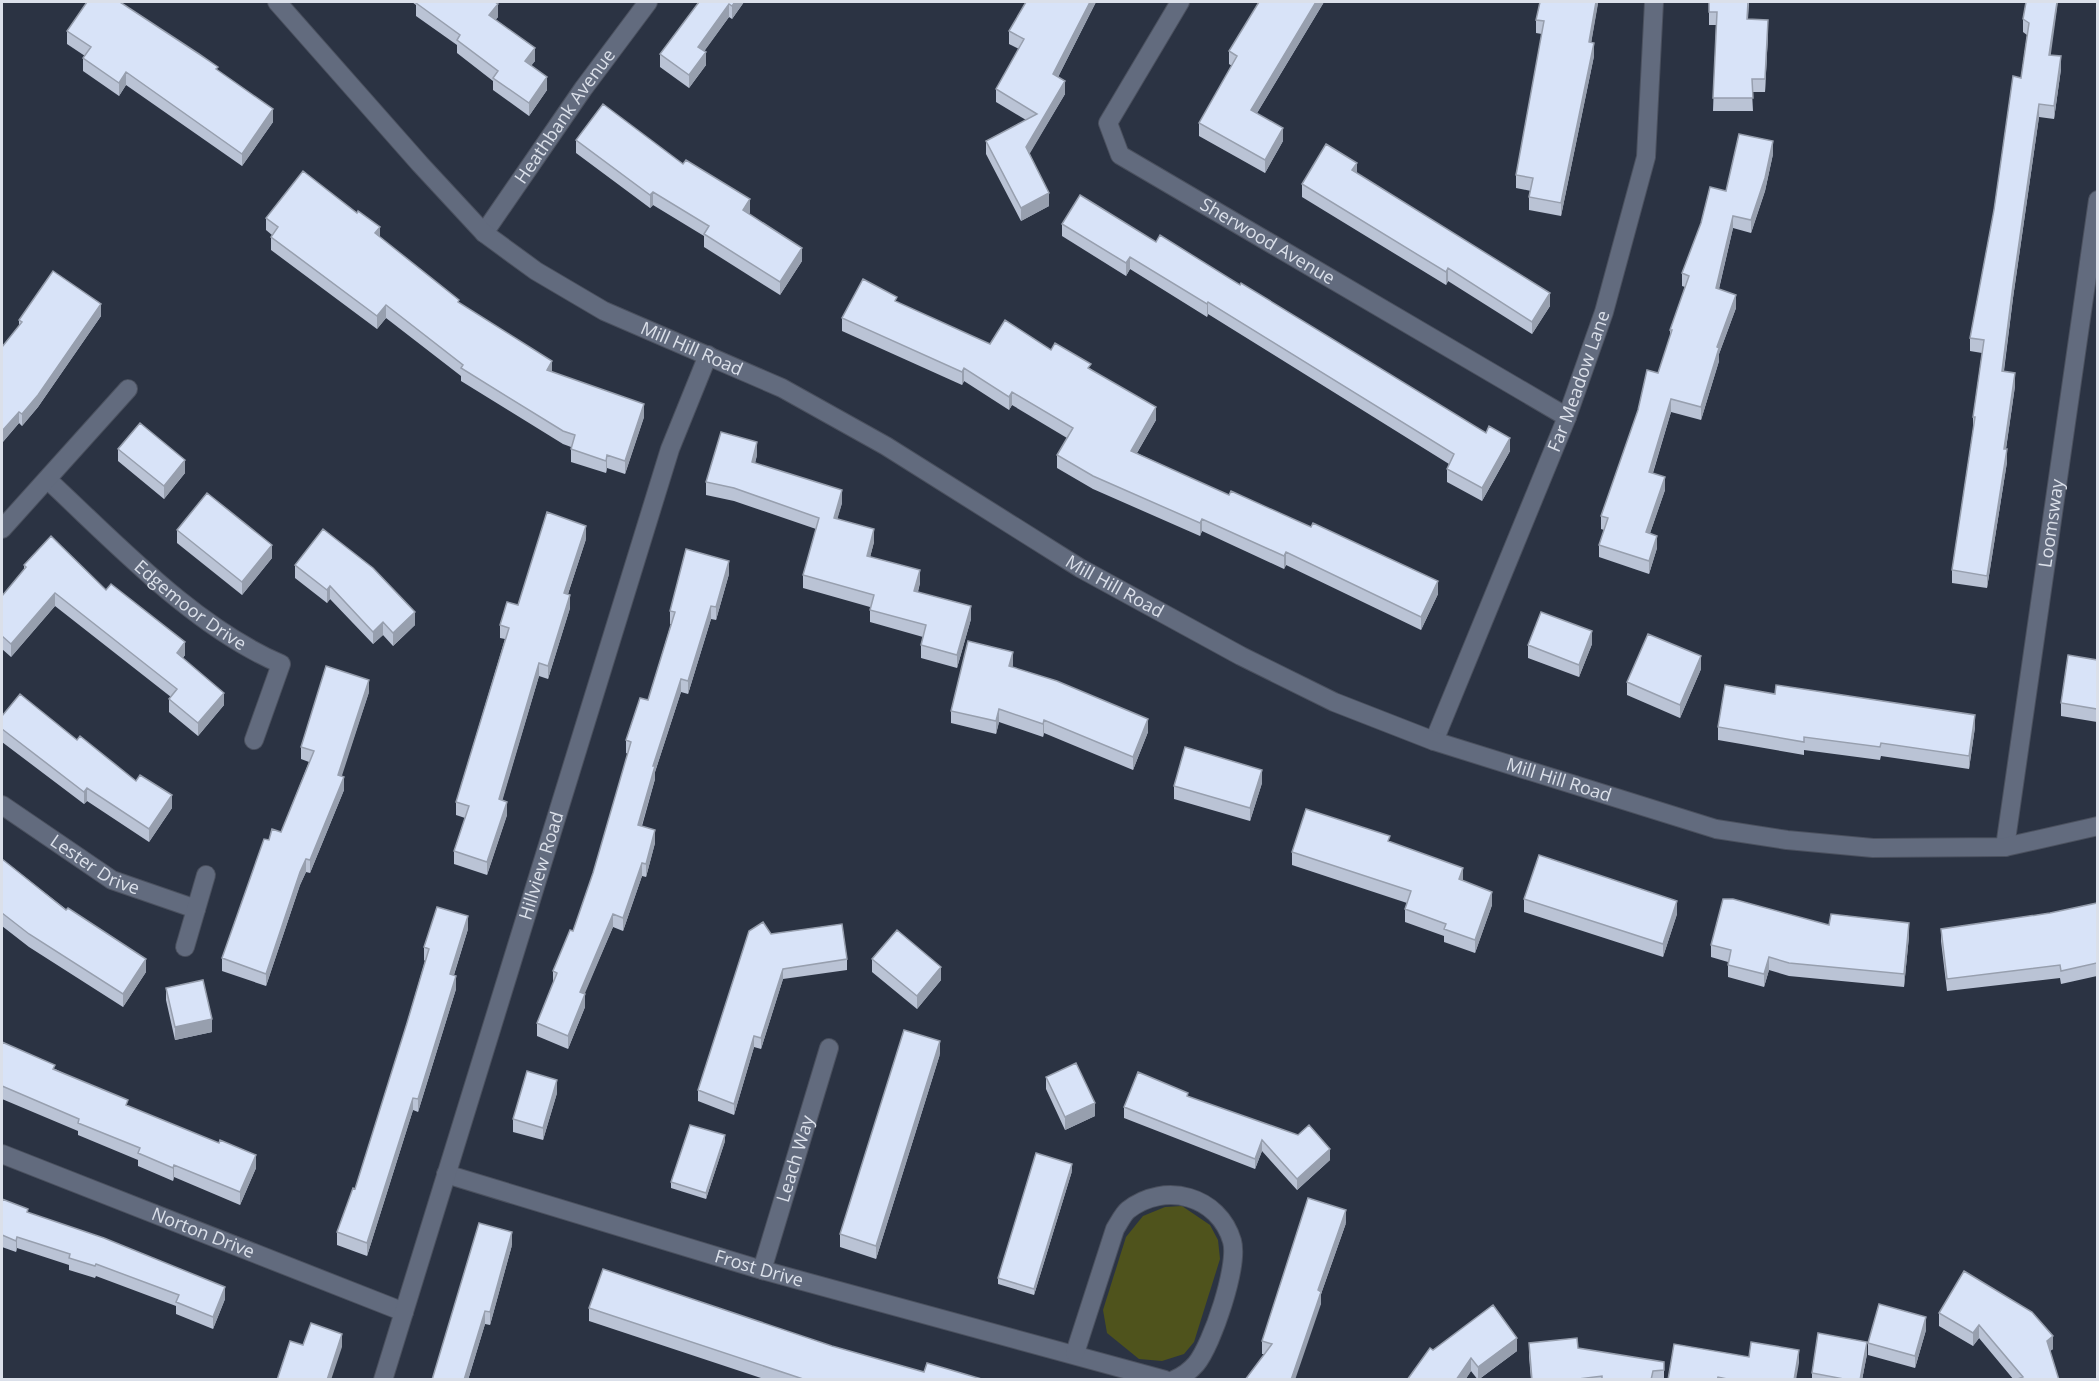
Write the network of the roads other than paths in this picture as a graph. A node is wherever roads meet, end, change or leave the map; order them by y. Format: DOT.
graph roads {
  1 [pos="277,2"];
  2 [pos="648,2"];
  3 [pos="1180,2"];
  4 [pos="1654,2"];
  5 [pos="2097,200"];
  6 [pos="484,233"];
  7 [pos="708,355"];
  8 [pos="128,389"];
  9 [pos="1567,417"];
  10 [pos="48,480"];
  11 [pos="2,529"];
  12 [pos="254,740"];
  13 [pos="1434,741"];
  14 [pos="2,805"];
  15 [pos="2097,826"];
  16 [pos="2005,847"];
  17 [pos="206,875"];
  18 [pos="196,909"];
  19 [pos="185,947"];
  20 [pos="829,1048"];
  21 [pos="2,1154"];
  22 [pos="446,1174"];
  23 [pos="762,1270"];
  24 [pos="404,1312"];
  25 [pos="1075,1353"];
  26 [pos="383,1380"];
  27 [pos="1165,1380"];
  28 [pos="1174,1380"];
  1 -- 6 [label="street, Mill Hill Road"];
  2 -- 6 [label="street, Heathbank Avenue"];
  3 -- 9 [label="street, Sherwood Avenue"];
  4 -- 9 [label="street, Far Meadow Lane"];
  5 -- 16 [label="street, Loomsway"];
  6 -- 7 [label="street, Mill Hill Road"];
  7 -- 13 [label="street, Mill Hill Road"];
  7 -- 22 [label="street, Hillview Road"];
  8 -- 10 [label="street"];
  9 -- 13 [label="street, Far Meadow Lane"];
  10 -- 11 [label="street"];
  10 -- 12 [label="street, Edgemoor Drive"];
  13 -- 16 [label="street, Mill Hill Road"];
  14 -- 18 [label="street, Lester Drive"];
  15 -- 16 [label="street, Mill Hill Road"];
  17 -- 18 [label="street"];
  18 -- 19 [label="street"];
  20 -- 23 [label="street, Leach Way"];
  21 -- 24 [label="street, Norton Drive"];
  22 -- 23 [label="street, Frost Drive"];
  22 -- 24 [label="street, Hillview Road"];
  23 -- 25 [label="street, Frost Drive"];
  24 -- 26 [label="street, Hillview Road"];
  25 -- 27 [label="street, Frost Drive"];
  25 -- 28 [label="street"];
}
